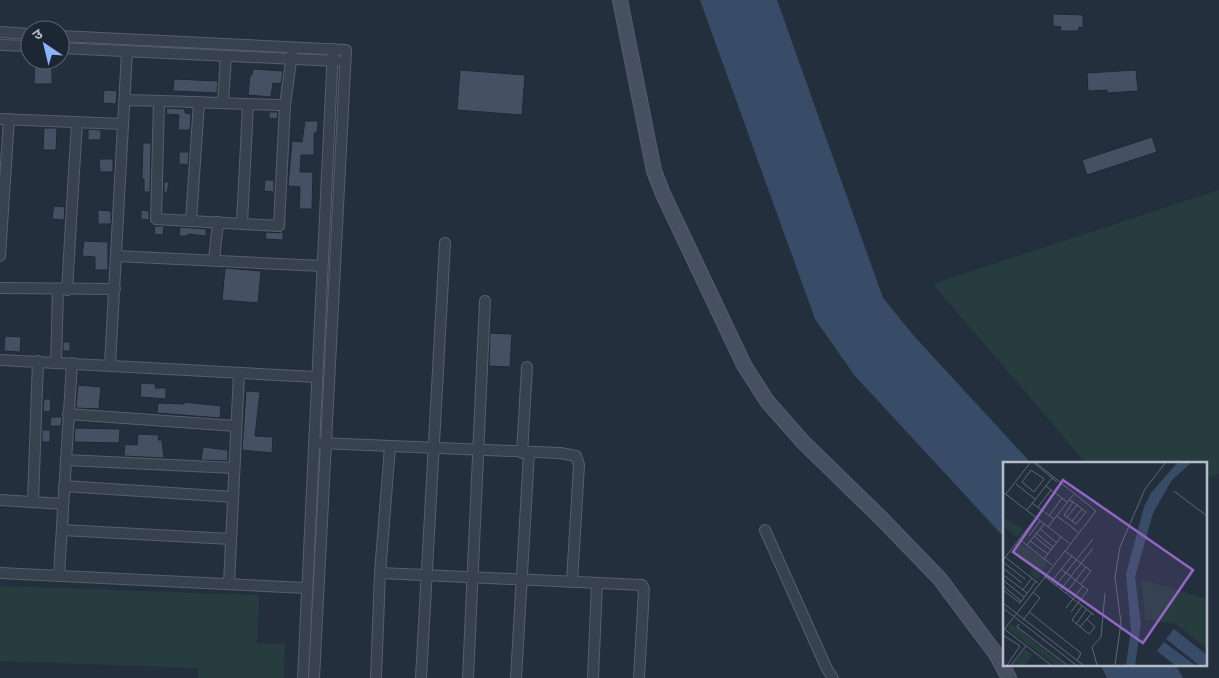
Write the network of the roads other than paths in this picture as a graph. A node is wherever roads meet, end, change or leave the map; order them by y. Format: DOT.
graph roads {
  1 [pos="620,0"];
  2 [pos="0,32"];
  3 [pos="20,33"];
  4 [pos="70,37"];
  5 [pos="0,45"];
  6 [pos="20,46"];
  7 [pos="70,48"];
  8 [pos="292,48"];
  9 [pos="333,49"];
  10 [pos="127,51"];
  11 [pos="226,56"];
  12 [pos="292,60"];
  13 [pos="332,61"];
  14 [pos="346,61"];
  15 [pos="125,100"];
  16 [pos="159,101"];
  17 [pos="199,102"];
  18 [pos="223,103"];
  19 [pos="248,105"];
  20 [pos="286,105"];
  21 [pos="4,119"];
  22 [pos="77,122"];
  23 [pos="123,124"];
  24 [pos="191,221"];
  25 [pos="218,222"];
  26 [pos="242,223"];
  27 [pos="445,243"];
  28 [pos="0,256"];
  29 [pos="116,256"];
  30 [pos="214,260"];
  31 [pos="322,266"];
  32 [pos="0,288"];
  33 [pos="115,289"];
  34 [pos="63,290"];
  35 [pos="486,301"];
  36 [pos="0,360"];
  37 [pos="38,361"];
  38 [pos="56,362"];
  39 [pos="72,364"];
  40 [pos="110,365"];
  41 [pos="527,367"];
  42 [pos="239,373"];
  43 [pos="316,377"];
  44 [pos="68,414"];
  45 [pos="236,426"];
  46 [pos="314,443"];
  47 [pos="326,444"];
  48 [pos="390,447"];
  49 [pos="434,448"];
  50 [pos="478,451"];
  51 [pos="526,453"];
  52 [pos="66,460"];
  53 [pos="234,468"];
  54 [pos="64,486"];
  55 [pos="233,497"];
  56 [pos="0,500"];
  57 [pos="33,502"];
  58 [pos="63,504"];
  59 [pos="62,530"];
  60 [pos="765,530"];
  61 [pos="231,538"];
  62 [pos="0,573"];
  63 [pos="380,573"];
  64 [pos="427,575"];
  65 [pos="59,576"];
  66 [pos="472,577"];
  67 [pos="522,580"];
  68 [pos="572,582"];
  69 [pos="597,583"];
  70 [pos="229,584"];
  71 [pos="306,588"];
  72 [pos="302,678"];
  73 [pos="314,678"];
  74 [pos="376,678"];
  75 [pos="422,678"];
  76 [pos="468,678"];
  77 [pos="516,678"];
  78 [pos="593,678"];
  79 [pos="639,678"];
  80 [pos="833,678"];
  81 [pos="1009,678"];
  1 -- 81 [label="street"];
  2 -- 3 [label="street"];
  4 -- 8 [label="street"];
  5 -- 6 [label="street"];
  7 -- 10 [label="street"];
  8 -- 9 [label="street"];
  8 -- 12 [label="street"];
  9 -- 13 [label="street"];
  9 -- 14 [label="street"];
  10 -- 11 [label="street"];
  10 -- 15 [label="street"];
  11 -- 12 [label="street"];
  11 -- 18 [label="street"];
  12 -- 13 [label="street"];
  12 -- 20 [label="street"];
  13 -- 14 [label="street"];
  13 -- 31 [label="street"];
  14 -- 47 [label="street"];
  15 -- 16 [label="street"];
  15 -- 23 [label="street"];
  16 -- 17 [label="street"];
  16 -- 24 [label="street"];
  17 -- 18 [label="street"];
  17 -- 24 [label="street"];
  18 -- 19 [label="street"];
  19 -- 20 [label="street"];
  19 -- 26 [label="street"];
  20 -- 26 [label="street"];
  21 -- 22 [label="street"];
  21 -- 28 [label="street"];
  22 -- 23 [label="street"];
  22 -- 34 [label="street"];
  23 -- 29 [label="street"];
  24 -- 25 [label="street"];
  25 -- 26 [label="street"];
  25 -- 30 [label="street"];
  27 -- 49 [label="street"];
  29 -- 30 [label="street"];
  29 -- 33 [label="street"];
  30 -- 31 [label="street"];
  31 -- 43 [label="street"];
  32 -- 34 [label="street"];
  33 -- 34 [label="street"];
  33 -- 40 [label="street"];
  34 -- 38 [label="street"];
  35 -- 50 [label="street"];
  36 -- 37 [label="street"];
  37 -- 38 [label="street"];
  37 -- 57 [label="street"];
  38 -- 39 [label="street"];
  39 -- 40 [label="street"];
  39 -- 44 [label="street"];
  40 -- 42 [label="street"];
  41 -- 51 [label="street"];
  42 -- 43 [label="street"];
  42 -- 45 [label="street"];
  43 -- 46 [label="street"];
  44 -- 45 [label="street"];
  44 -- 52 [label="street"];
  45 -- 53 [label="street"];
  46 -- 47 [label="street"];
  46 -- 71 [label="street"];
  47 -- 48 [label="street"];
  47 -- 73 [label="street"];
  48 -- 49 [label="street"];
  48 -- 63 [label="street"];
  49 -- 50 [label="street"];
  49 -- 64 [label="street"];
  50 -- 51 [label="street"];
  50 -- 66 [label="street"];
  51 -- 67 [label="street"];
  51 -- 68 [label="street"];
  52 -- 53 [label="street"];
  52 -- 54 [label="street"];
  53 -- 55 [label="street"];
  54 -- 55 [label="street"];
  54 -- 58 [label="street"];
  55 -- 61 [label="street"];
  56 -- 57 [label="street"];
  57 -- 58 [label="street"];
  58 -- 59 [label="street"];
  59 -- 61 [label="street"];
  59 -- 65 [label="street"];
  60 -- 80 [label="street"];
  61 -- 70 [label="street"];
  62 -- 65 [label="street"];
  63 -- 64 [label="street"];
  63 -- 74 [label="street"];
  64 -- 66 [label="street"];
  64 -- 75 [label="street"];
  65 -- 70 [label="street"];
  66 -- 67 [label="street"];
  66 -- 76 [label="street"];
  67 -- 68 [label="street"];
  67 -- 77 [label="street"];
  68 -- 69 [label="street"];
  69 -- 78 [label="street"];
  69 -- 79 [label="street"];
  70 -- 71 [label="street"];
  71 -- 72 [label="street"];
}
